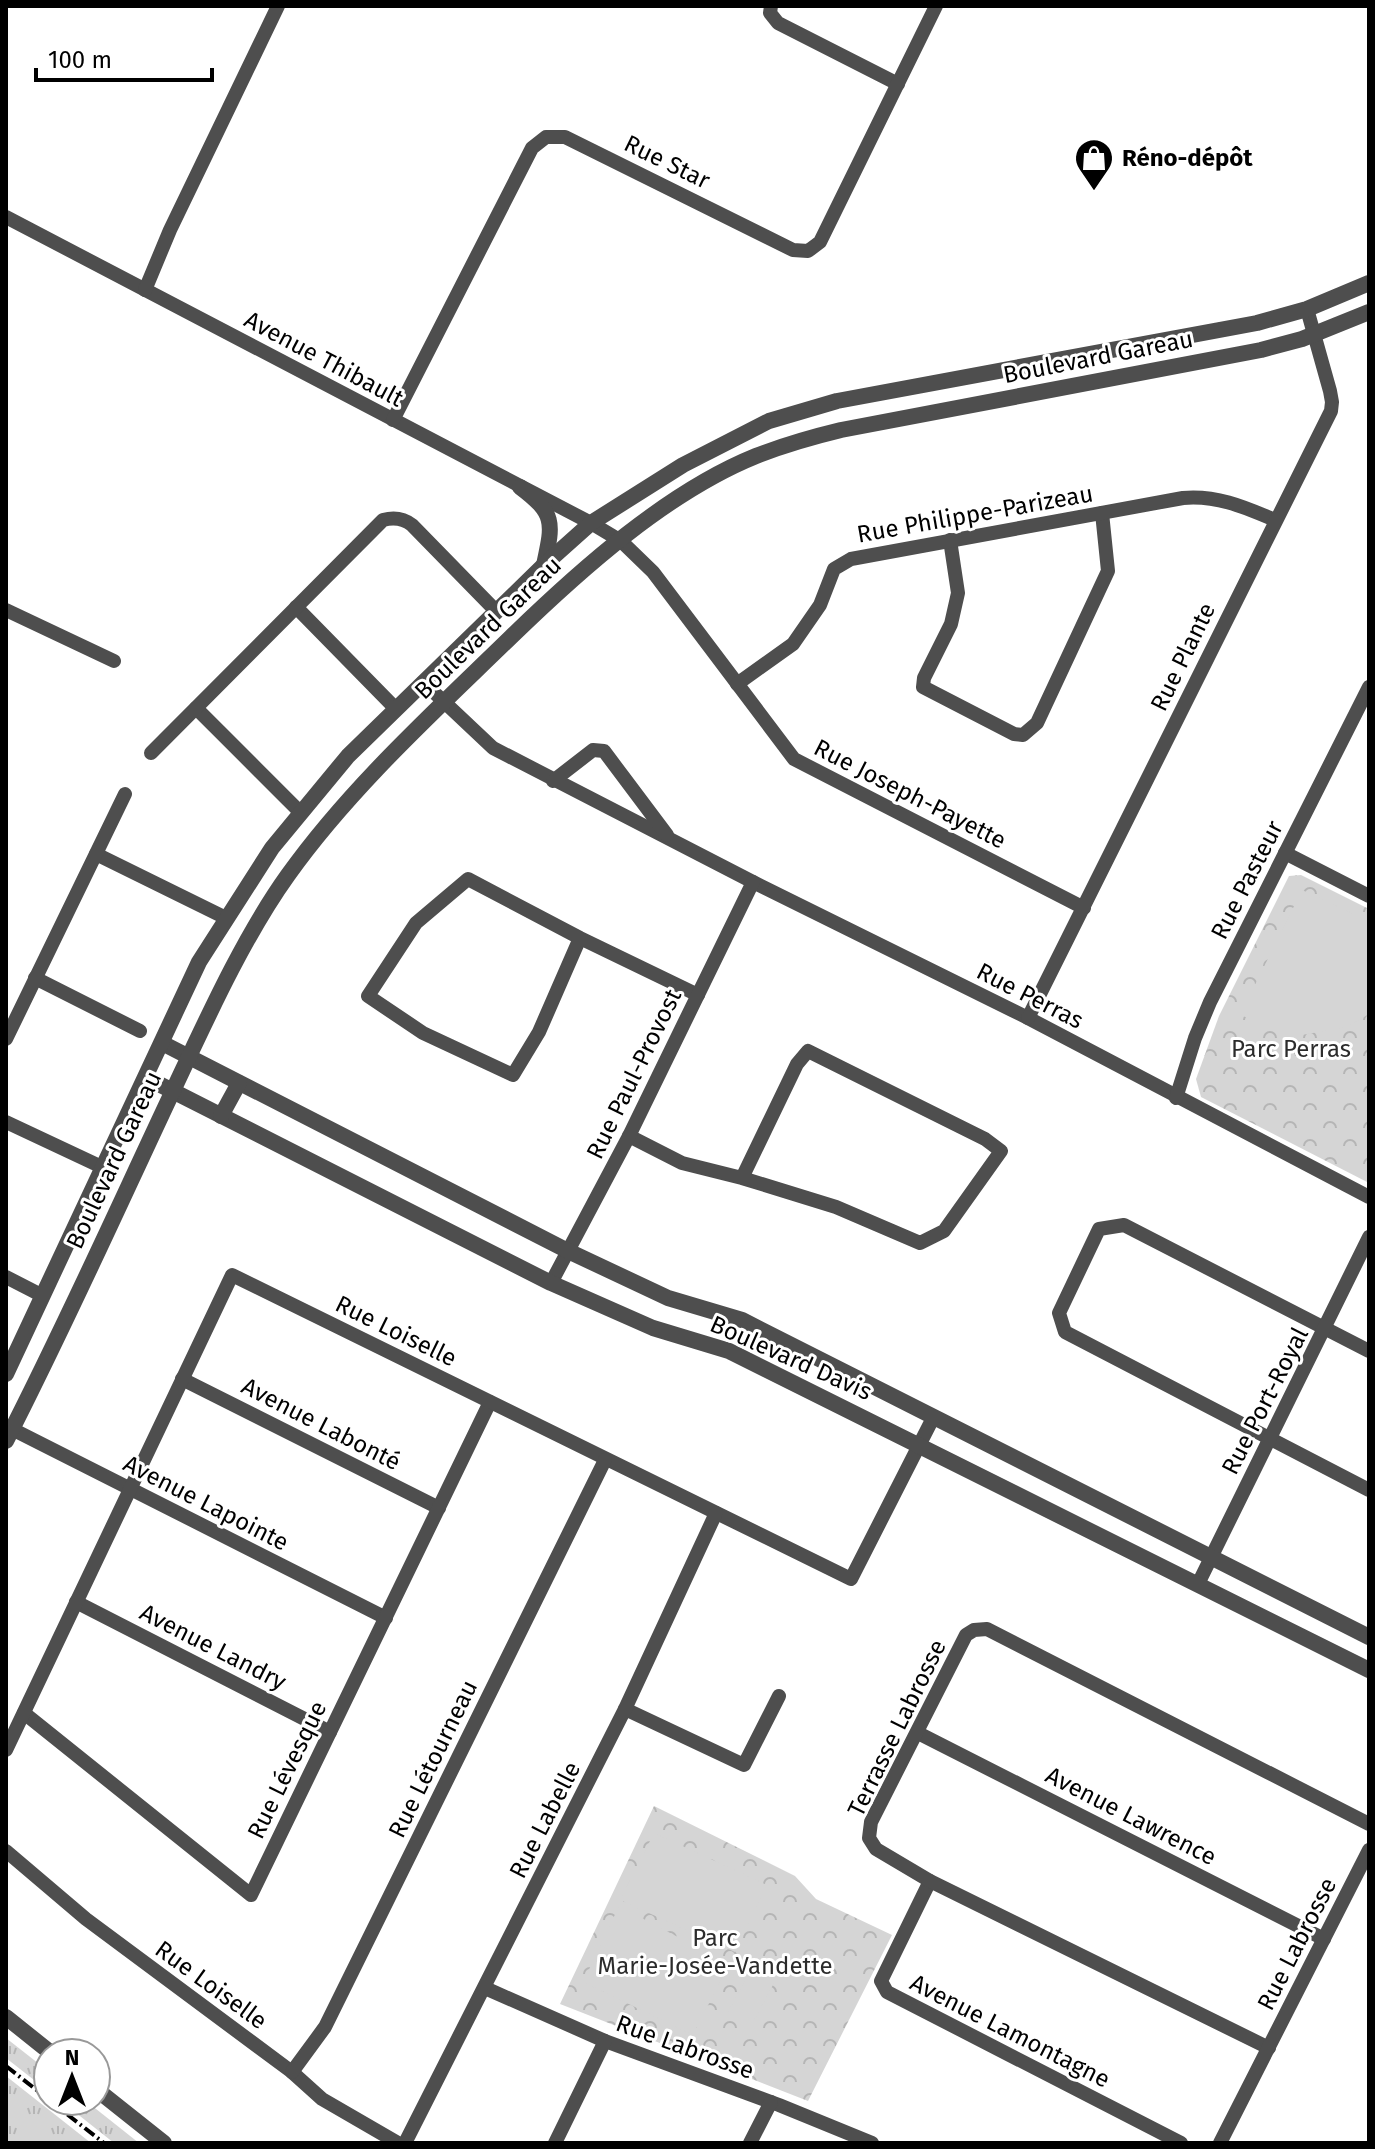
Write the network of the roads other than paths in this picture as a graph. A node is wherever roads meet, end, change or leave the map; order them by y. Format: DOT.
graph roads {
  1 [pos="278,6"];
  2 [pos="771,6"];
  3 [pos="936,6"];
  4 [pos="898,84"];
  5 [pos="6,217"];
  6 [pos="1369,283"];
  7 [pos="145,290"];
  8 [pos="1307,309"];
  9 [pos="1369,312"];
  10 [pos="1313,335"];
  11 [pos="393,420"];
  12 [pos="520,487"];
  13 [pos="1102,513"];
  14 [pos="1275,520"];
  15 [pos="591,523"];
  16 [pos="950,540"];
  17 [pos="621,541"];
  18 [pos="544,565"];
  19 [pos="296,607"];
  20 [pos="6,610"];
  21 [pos="496,611"];
  22 [pos="114,661"];
  23 [pos="423,682"];
  24 [pos="737,684"];
  25 [pos="1369,687"];
  26 [pos="444,702"];
  27 [pos="196,708"];
  28 [pos="396,709"];
  29 [pos="151,753"];
  30 [pos="553,781"];
  31 [pos="125,794"];
  32 [pos="301,813"];
  33 [pos="669,839"];
  34 [pos="1285,853"];
  35 [pos="96,854"];
  36 [pos="753,882"];
  37 [pos="1369,896"];
  38 [pos="1084,908"];
  39 [pos="226,918"];
  40 [pos="580,938"];
  41 [pos="35,978"];
  42 [pos="698,995"];
  43 [pos="1028,1018"];
  44 [pos="140,1031"];
  45 [pos="6,1039"];
  46 [pos="162,1043"];
  47 [pos="189,1057"];
  48 [pos="147,1078"];
  49 [pos="239,1083"];
  50 [pos="173,1091"];
  51 [pos="1176,1098"];
  52 [pos="221,1116"];
  53 [pos="6,1122"];
  54 [pos="629,1136"];
  55 [pos="104,1168"];
  56 [pos="742,1178"];
  57 [pos="1369,1197"];
  58 [pos="1369,1237"];
  59 [pos="568,1251"];
  60 [pos="6,1277"];
  61 [pos="551,1283"];
  62 [pos="43,1296"];
  63 [pos="1327,1327"];
  64 [pos="1369,1351"];
  65 [pos="6,1374"];
  66 [pos="182,1379"];
  67 [pos="490,1402"];
  68 [pos="933,1418"];
  69 [pos="8,1432"];
  70 [pos="1270,1440"];
  71 [pos="921,1445"];
  72 [pos="605,1460"];
  73 [pos="129,1488"];
  74 [pos="1369,1490"];
  75 [pos="439,1508"];
  76 [pos="716,1513"];
  77 [pos="1211,1558"];
  78 [pos="1198,1584"];
  79 [pos="76,1602"];
  80 [pos="386,1618"];
  81 [pos="1369,1637"];
  82 [pos="1369,1670"];
  83 [pos="779,1696"];
  84 [pos="625,1709"];
  85 [pos="24,1713"];
  86 [pos="330,1732"];
  87 [pos="918,1733"];
  88 [pos="6,1750"];
  89 [pos="1369,1824"];
  90 [pos="1369,1850"];
  91 [pos="6,1851"];
  92 [pos="930,1881"];
  93 [pos="1324,1939"];
  94 [pos="485,1988"];
  95 [pos="6,2017"];
  96 [pos="32,2038"];
  97 [pos="605,2041"];
  98 [pos="1269,2048"];
  99 [pos="292,2072"];
  100 [pos="112,2102"];
  101 [pos="771,2102"];
  102 [pos="164,2143"];
  103 [pos="398,2143"];
  104 [pos="405,2143"];
  105 [pos="555,2143"];
  106 [pos="750,2143"];
  107 [pos="872,2143"];
  108 [pos="1181,2143"];
  109 [pos="1220,2143"];
  1 -- 7 [label="street"];
  2 -- 4 [label="street"];
  3 -- 4 [label="street, Rue Star"];
  4 -- 11 [label="street, Rue Star"];
  5 -- 7 [label="street, Avenue Thibault"];
  6 -- 8 [label="street, Boulevard Gareau"];
  7 -- 11 [label="street, Avenue Thibault"];
  8 -- 10 [label="street, Rue Plante"];
  8 -- 15 [label="street, Boulevard Gareau"];
  9 -- 10 [label="street, Boulevard Gareau"];
  10 -- 14 [label="street, Rue Plante"];
  10 -- 17 [label="street, Boulevard Gareau"];
  11 -- 12 [label="street, Avenue Thibault"];
  12 -- 15 [label="street, Avenue Thibault"];
  12 -- 18 [label="street"];
  13 -- 14 [label="street, Rue Philippe-Parizeau"];
  13 -- 16 [label="street, Rue Philippe-Parizeau"];
  13 -- 16 [label="street"];
  14 -- 38 [label="street, Rue Plante"];
  15 -- 17 [label="street, Avenue Thibault"];
  15 -- 18 [label="street, Boulevard Gareau"];
  16 -- 24 [label="street, Rue Philippe-Parizeau"];
  17 -- 24 [label="street, Rue Joseph-Payette"];
  17 -- 26 [label="street, Boulevard Gareau"];
  18 -- 21 [label="street, Boulevard Gareau"];
  19 -- 21 [label="street"];
  19 -- 27 [label="street"];
  19 -- 28 [label="street"];
  20 -- 22 [label="street"];
  21 -- 23 [label="street, Boulevard Gareau"];
  23 -- 26 [label="street, Rue Perras"];
  23 -- 28 [label="street, Boulevard Gareau"];
  24 -- 38 [label="street, Rue Joseph-Payette"];
  25 -- 34 [label="street, Rue Pasteur"];
  26 -- 30 [label="street, Rue Perras"];
  26 -- 47 [label="street, Boulevard Gareau"];
  27 -- 29 [label="street"];
  27 -- 32 [label="street"];
  28 -- 32 [label="street, Boulevard Gareau"];
  30 -- 33 [label="street, Rue Perras"];
  30 -- 33 [label="street, Rue Perras"];
  31 -- 35 [label="street"];
  32 -- 39 [label="street, Boulevard Gareau"];
  33 -- 36 [label="street, Rue Perras"];
  34 -- 37 [label="street"];
  34 -- 51 [label="street, Rue Pasteur"];
  35 -- 39 [label="street"];
  35 -- 41 [label="street"];
  36 -- 42 [label="street, Rue Paul-Provost"];
  36 -- 43 [label="street, Rue Perras"];
  38 -- 43 [label="street, Rue Plante"];
  39 -- 46 [label="street, Boulevard Gareau"];
  40 -- 40 [label="street"];
  40 -- 42 [label="street"];
  41 -- 44 [label="street"];
  41 -- 45 [label="street"];
  42 -- 54 [label="street, Rue Paul-Provost"];
  43 -- 51 [label="street, Rue Perras"];
  46 -- 47 [label="street, Boulevard Davis"];
  46 -- 48 [label="street, Boulevard Gareau"];
  47 -- 49 [label="street, Boulevard Davis"];
  47 -- 50 [label="street, Boulevard Gareau"];
  48 -- 50 [label="street, Boulevard Davis"];
  48 -- 55 [label="street, Boulevard Gareau"];
  49 -- 52 [label="street"];
  49 -- 59 [label="street, Boulevard Davis"];
  50 -- 52 [label="street, Boulevard Davis"];
  50 -- 69 [label="street, Boulevard Gareau"];
  51 -- 57 [label="street, Rue Perras"];
  52 -- 61 [label="street, Boulevard Davis"];
  53 -- 55 [label="street"];
  54 -- 56 [label="street"];
  54 -- 59 [label="street, Rue Paul-Provost"];
  55 -- 62 [label="street, Boulevard Gareau"];
  56 -- 56 [label="street"];
  58 -- 63 [label="street, Rue Port-Royal"];
  59 -- 61 [label="street, Rue Paul-Provost"];
  59 -- 68 [label="street, Boulevard Davis"];
  60 -- 62 [label="street"];
  61 -- 71 [label="street, Boulevard Davis"];
  62 -- 65 [label="street, Boulevard Gareau"];
  63 -- 64 [label="street"];
  63 -- 70 [label="street, Rue Port-Royal"];
  63 -- 70 [label="street"];
  66 -- 67 [label="street, Rue Loiselle"];
  66 -- 73 [label="street, Rue Loiselle"];
  66 -- 75 [label="street, Avenue Labonté"];
  67 -- 72 [label="street, Rue Loiselle"];
  67 -- 75 [label="street, Rue Lévesque"];
  68 -- 71 [label="street, Rue Loiselle"];
  68 -- 77 [label="street, Boulevard Davis"];
  69 -- 73 [label="street, Avenue Lapointe"];
  70 -- 74 [label="street"];
  70 -- 77 [label="street, Rue Port-Royal"];
  71 -- 76 [label="street, Rue Loiselle"];
  71 -- 78 [label="street, Boulevard Davis"];
  72 -- 76 [label="street, Rue Loiselle"];
  72 -- 99 [label="street, Rue Létourneau"];
  73 -- 79 [label="street, Rue Loiselle"];
  73 -- 80 [label="street, Avenue Lapointe"];
  75 -- 80 [label="street, Rue Lévesque"];
  76 -- 84 [label="street, Rue Labelle"];
  77 -- 78 [label="street, Rue Port-Royal"];
  77 -- 81 [label="street, Boulevard Davis"];
  78 -- 82 [label="street, Boulevard Davis"];
  79 -- 85 [label="street, Rue Loiselle"];
  79 -- 86 [label="street, Avenue Landry"];
  80 -- 86 [label="street, Rue Lévesque"];
  83 -- 84 [label="street"];
  84 -- 94 [label="street, Rue Labelle"];
  85 -- 86 [label="street, Rue Lévesque"];
  85 -- 88 [label="street, Rue Loiselle"];
  87 -- 89 [label="street, Terrasse Labrosse"];
  87 -- 92 [label="street, Terrasse Labrosse"];
  87 -- 93 [label="street, Avenue Lawrence"];
  90 -- 93 [label="street, Rue Labrosse"];
  91 -- 99 [label="street, Rue Loiselle"];
  92 -- 98 [label="street, Terrasse Labrosse"];
  92 -- 108 [label="street, Avenue Lamontagne"];
  93 -- 98 [label="street, Rue Labrosse"];
  94 -- 97 [label="street, Rue Labrosse"];
  94 -- 104 [label="street, Rue Labelle"];
  95 -- 96 [label="street"];
  97 -- 101 [label="street, Rue Labrosse"];
  97 -- 105 [label="street"];
  98 -- 109 [label="street, Rue Labrosse"];
  99 -- 103 [label="street, Rue Loiselle"];
  100 -- 102 [label="street"];
  101 -- 106 [label="street"];
  101 -- 107 [label="street, Rue Labrosse"];
}
